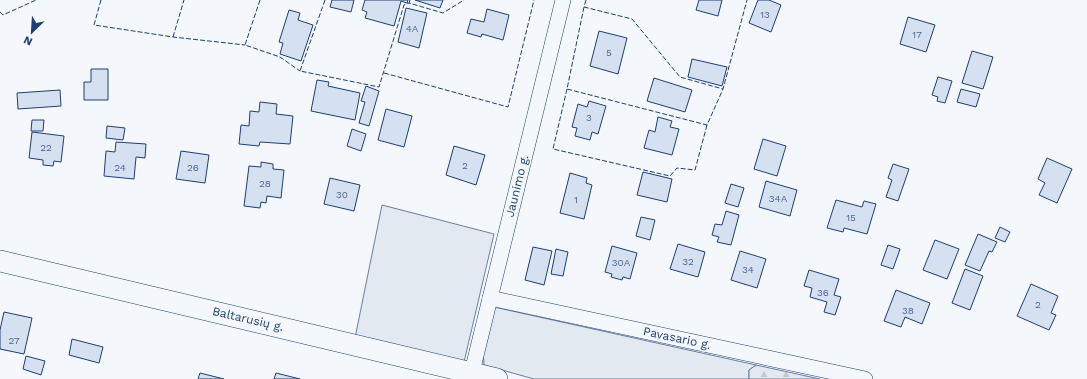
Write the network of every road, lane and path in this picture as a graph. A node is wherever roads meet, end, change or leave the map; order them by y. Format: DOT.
graph roads {
  1 [pos="563,0"];
  2 [pos="0,261"];
  3 [pos="490,298"];
  4 [pos="487,377"];
  5 [pos="865,379"];
  1 -- 3 [label="street, Jaunimo g."];
  2 -- 4 [label="main road, Baltarusių g."];
  3 -- 4 [label="street, Jaunimo g."];
  3 -- 5 [label="street, Pavasario g."];
}
